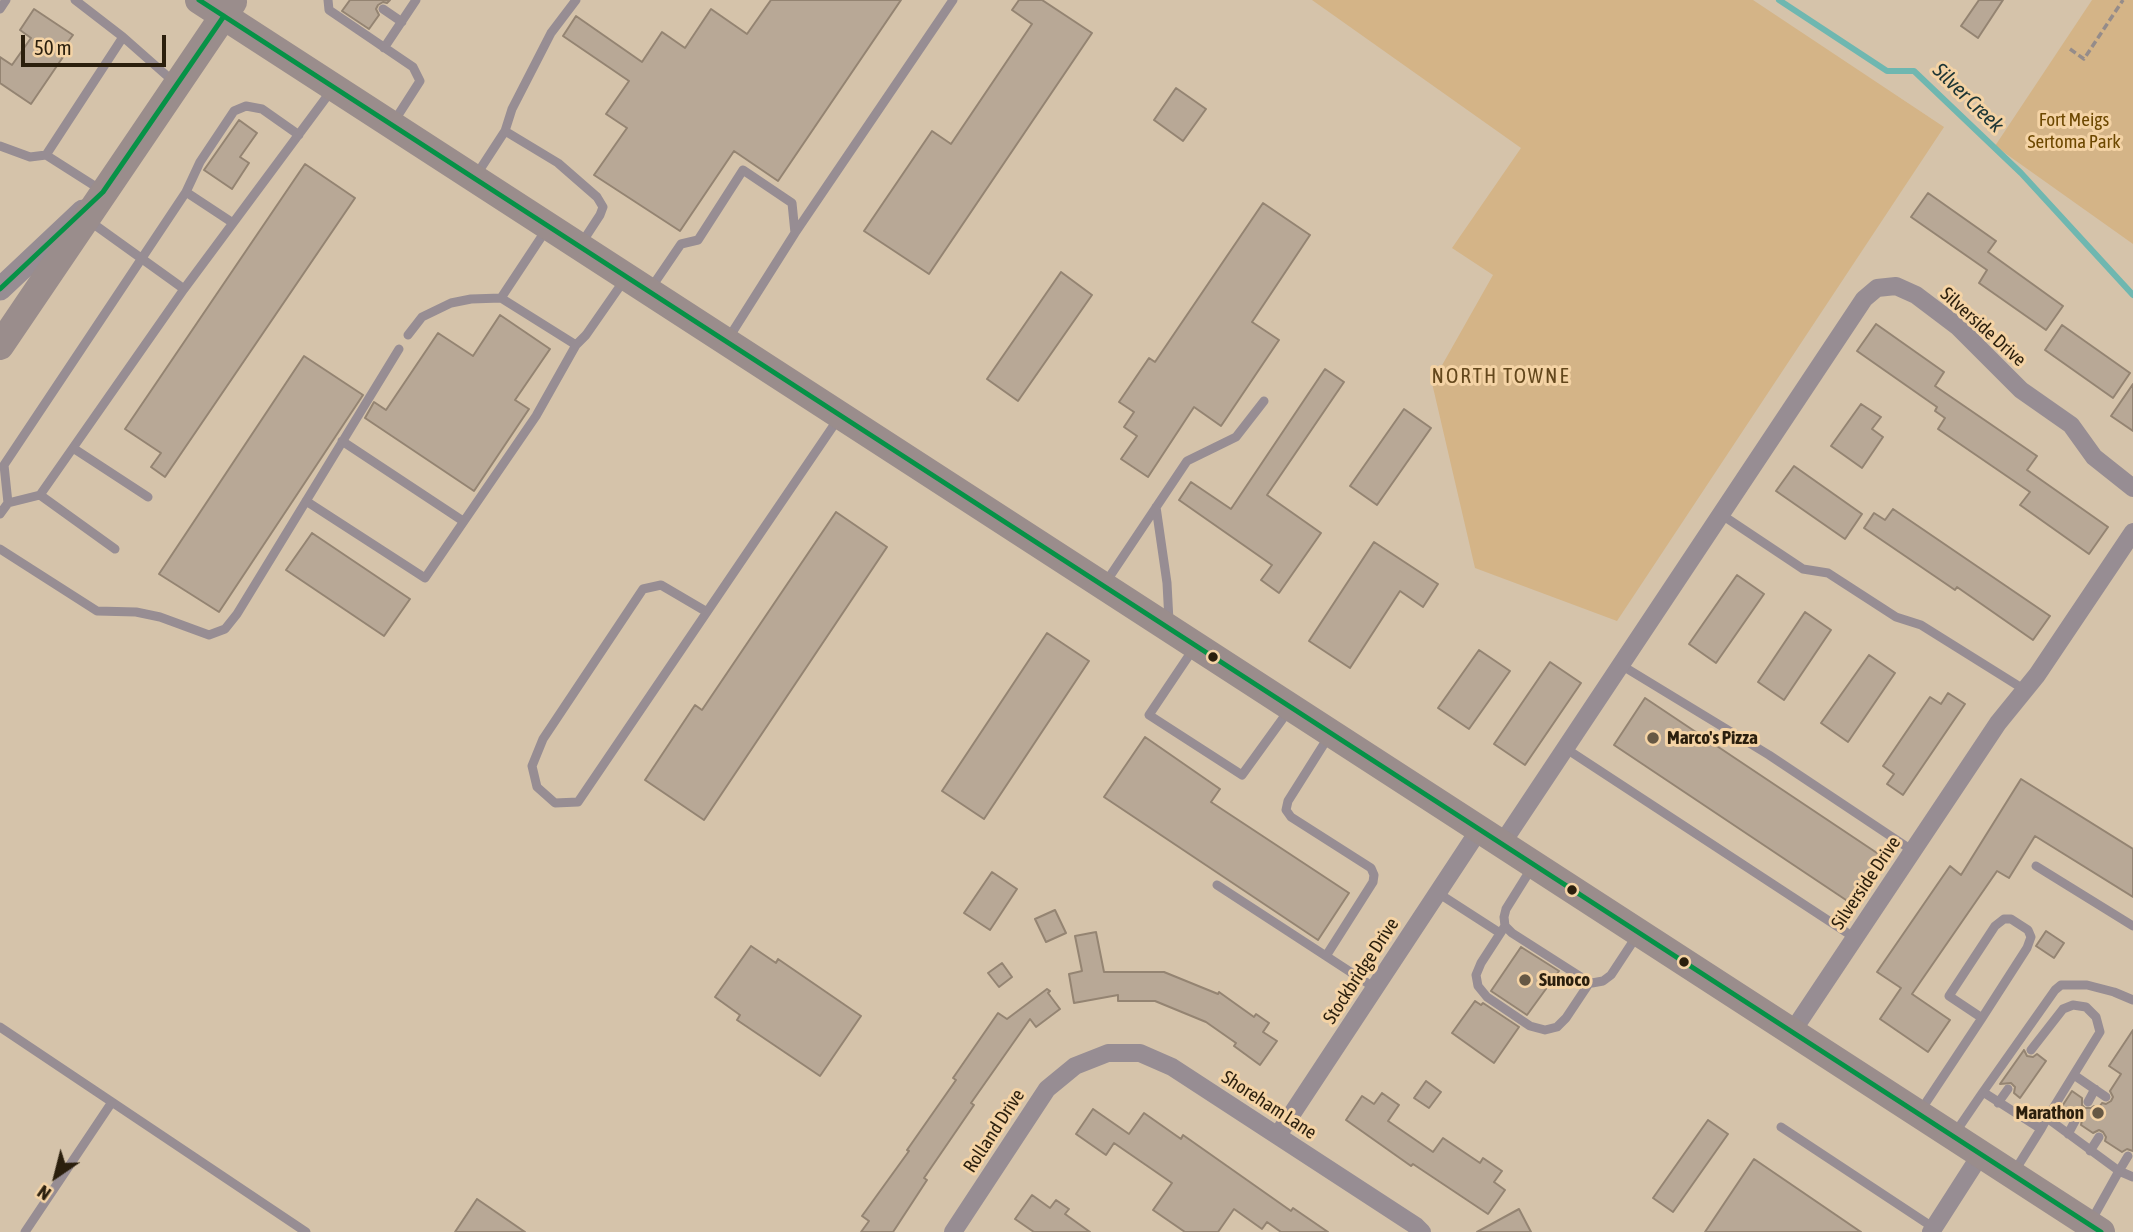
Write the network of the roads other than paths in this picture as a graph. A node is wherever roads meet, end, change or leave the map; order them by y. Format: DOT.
graph roads {
  1 [pos="6,0"];
  2 [pos="75,0"];
  3 [pos="199,0"];
  4 [pos="328,0"];
  5 [pos="416,0"];
  6 [pos="576,0"];
  7 [pos="953,0"];
  8 [pos="229,8"];
  9 [pos="0,9"];
  10 [pos="383,9"];
  11 [pos="402,22"];
  12 [pos="123,37"];
  13 [pos="384,48"];
  14 [pos="177,85"];
  15 [pos="334,87"];
  16 [pos="392,124"];
  17 [pos="505,131"];
  18 [pos="299,135"];
  19 [pos="0,145"];
  20 [pos="46,155"];
  21 [pos="474,177"];
  22 [pos="103,192"];
  23 [pos="186,192"];
  24 [pos="86,219"];
  25 [pos="233,223"];
  26 [pos="549,226"];
  27 [pos="794,233"];
  28 [pos="580,246"];
  29 [pos="142,259"];
  30 [pos="638,283"];
  31 [pos="0,289"];
  32 [pos="184,289"];
  33 [pos="501,298"];
  34 [pos="408,335"];
  35 [pos="727,340"];
  36 [pos="576,345"];
  37 [pos="0,346"];
  38 [pos="399,349"];
  39 [pos="1264,401"];
  40 [pos="841,415"];
  41 [pos="342,441"];
  42 [pos="73,447"];
  43 [pos="2133,488"];
  44 [pos="40,495"];
  45 [pos="148,497"];
  46 [pos="306,501"];
  47 [pos="8,503"];
  48 [pos="1156,507"];
  49 [pos="0,514"];
  50 [pos="1722,515"];
  51 [pos="464,521"];
  52 [pos="2133,532"];
  53 [pos="115,548"];
  54 [pos="0,549"];
  55 [pos="1103,586"];
  56 [pos="707,612"];
  57 [pos="1170,630"];
  58 [pos="1195,646"];
  59 [pos="1621,665"];
  60 [pos="2025,690"];
  61 [pos="1290,708"];
  62 [pos="1331,734"];
  63 [pos="1565,748"];
  64 [pos="1490,837"];
  65 [pos="1913,851"];
  66 [pos="1533,865"];
  67 [pos="2036,866"];
  68 [pos="1217,886"];
  69 [pos="1438,893"];
  70 [pos="2133,926"];
  71 [pos="1503,929"];
  72 [pos="1639,933"];
  73 [pos="1855,938"];
  74 [pos="1326,956"];
  75 [pos="1590,982"];
  76 [pos="1375,988"];
  77 [pos="2133,1000"];
  78 [pos="1982,1018"];
  79 [pos="0,1027"];
  80 [pos="1792,1032"];
  81 [pos="2032,1051"];
  82 [pos="1080,1063"];
  83 [pos="2074,1075"];
  84 [pos="2008,1089"];
  85 [pos="2095,1089"];
  86 [pos="1983,1092"];
  87 [pos="2106,1097"];
  88 [pos="112,1102"];
  89 [pos="2088,1102"];
  90 [pos="1998,1103"];
  91 [pos="1918,1114"];
  92 [pos="2047,1118"];
  93 [pos="2075,1121"];
  94 [pos="1781,1127"];
  95 [pos="2041,1129"];
  96 [pos="2068,1134"];
  97 [pos="1278,1135"];
  98 [pos="1952,1136"];
  99 [pos="2099,1137"];
  100 [pos="2090,1151"];
  101 [pos="1981,1154"];
  102 [pos="2128,1156"];
  103 [pos="2119,1171"];
  104 [pos="2012,1175"];
  105 [pos="2133,1177"];
  106 [pos="2095,1228"];
  107 [pos="1935,1231"];
  108 [pos="25,1232"];
  109 [pos="306,1232"];
  110 [pos="953,1232"];
  111 [pos="1422,1232"];
  1 -- 9 [label="lane"];
  2 -- 12 [label="lane"];
  3 -- 8 [label="main road"];
  4 -- 13 [label="lane"];
  5 -- 11 [label="lane"];
  6 -- 17 [label="lane"];
  7 -- 27 [label="lane"];
  8 -- 14 [label="main road"];
  8 -- 15 [label="main road"];
  10 -- 11 [label="lane"];
  11 -- 13 [label="lane"];
  12 -- 14 [label="lane"];
  12 -- 20 [label="lane"];
  13 -- 16 [label="lane"];
  14 -- 22 [label="main road"];
  15 -- 16 [label="main road"];
  15 -- 18 [label="lane"];
  16 -- 21 [label="main road"];
  17 -- 21 [label="lane"];
  17 -- 28 [label="lane"];
  18 -- 23 [label="lane"];
  18 -- 25 [label="lane"];
  19 -- 20 [label="lane"];
  20 -- 22 [label="lane"];
  21 -- 26 [label="main road"];
  22 -- 24 [label="main road"];
  22 -- 31 [label="street"];
  23 -- 25 [label="lane"];
  23 -- 29 [label="lane"];
  24 -- 29 [label="lane"];
  24 -- 37 [label="main road"];
  25 -- 32 [label="lane"];
  26 -- 28 [label="main road"];
  26 -- 33 [label="lane"];
  27 -- 30 [label="lane"];
  27 -- 35 [label="lane"];
  28 -- 30 [label="main road"];
  29 -- 32 [label="lane"];
  29 -- 47 [label="lane"];
  30 -- 35 [label="main road"];
  30 -- 36 [label="lane"];
  32 -- 42 [label="lane"];
  33 -- 34 [label="lane"];
  33 -- 36 [label="lane"];
  35 -- 40 [label="main road"];
  36 -- 51 [label="lane"];
  38 -- 41 [label="lane"];
  39 -- 48 [label="lane"];
  40 -- 55 [label="main road"];
  40 -- 56 [label="lane"];
  41 -- 46 [label="lane"];
  41 -- 51 [label="lane"];
  42 -- 44 [label="lane"];
  42 -- 45 [label="lane"];
  43 -- 50 [label="street, Silverside Drive"];
  44 -- 47 [label="lane"];
  44 -- 53 [label="lane"];
  46 -- 51 [label="lane"];
  46 -- 54 [label="lane"];
  47 -- 49 [label="lane"];
  48 -- 55 [label="lane"];
  48 -- 57 [label="lane"];
  50 -- 59 [label="street, Silverside Drive"];
  50 -- 60 [label="lane"];
  52 -- 60 [label="street, Silverside Drive"];
  55 -- 57 [label="main road"];
  56 -- 56 [label="lane"];
  57 -- 58 [label="main road"];
  58 -- 61 [label="main road"];
  58 -- 61 [label="lane"];
  59 -- 63 [label="street, Silverside Drive"];
  59 -- 65 [label="lane"];
  60 -- 65 [label="street, Silverside Drive"];
  61 -- 62 [label="main road"];
  62 -- 64 [label="main road"];
  62 -- 74 [label="lane"];
  63 -- 64 [label="street, Silverside Drive"];
  63 -- 73 [label="lane"];
  64 -- 66 [label="main road"];
  64 -- 69 [label="street, Stockbridge Drive"];
  65 -- 73 [label="street, Silverside Drive"];
  66 -- 71 [label="lane"];
  66 -- 72 [label="main road"];
  67 -- 70 [label="lane"];
  68 -- 74 [label="lane"];
  69 -- 71 [label="lane"];
  69 -- 76 [label="street, Stockbridge Drive"];
  71 -- 75 [label="lane"];
  71 -- 75 [label="lane"];
  72 -- 75 [label="lane"];
  72 -- 80 [label="main road"];
  73 -- 80 [label="street, Silverside Drive"];
  74 -- 76 [label="lane"];
  76 -- 97 [label="street, Stockbridge Drive"];
  77 -- 86 [label="lane"];
  78 -- 78 [label="lane"];
  78 -- 91 [label="lane"];
  79 -- 88 [label="lane"];
  80 -- 91 [label="main road"];
  81 -- 83 [label="lane"];
  82 -- 97 [label="street, Shoreham Lane"];
  82 -- 110 [label="street, Rolland Drive"];
  83 -- 85 [label="lane"];
  83 -- 92 [label="lane"];
  84 -- 90 [label="lane"];
  85 -- 87 [label="lane"];
  85 -- 89 [label="lane"];
  86 -- 90 [label="lane"];
  86 -- 98 [label="lane"];
  88 -- 108 [label="lane"];
  88 -- 109 [label="lane"];
  90 -- 95 [label="lane"];
  91 -- 98 [label="main road"];
  92 -- 95 [label="lane"];
  92 -- 96 [label="lane"];
  93 -- 96 [label="lane"];
  94 -- 107 [label="lane"];
  95 -- 104 [label="lane"];
  96 -- 100 [label="lane"];
  97 -- 111 [label="street, Shoreham Lane"];
  98 -- 101 [label="main road"];
  99 -- 100 [label="lane"];
  100 -- 103 [label="lane"];
  101 -- 104 [label="main road"];
  101 -- 107 [label="street"];
  102 -- 103 [label="lane"];
  103 -- 105 [label="lane"];
  103 -- 106 [label="lane"];
  104 -- 106 [label="main road"];
}
